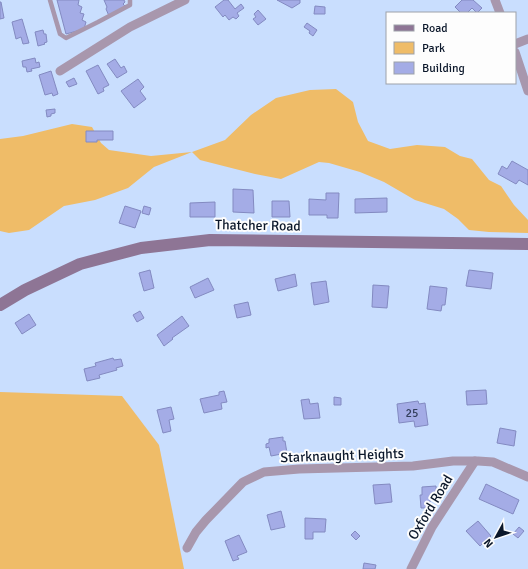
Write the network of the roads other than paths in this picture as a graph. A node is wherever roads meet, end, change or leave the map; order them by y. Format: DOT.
graph roads {
  1 [pos="50,0"];
  2 [pos="130,0"];
  3 [pos="185,0"];
  4 [pos="495,0"];
  5 [pos="500,12"];
  6 [pos="528,39"];
  7 [pos="516,44"];
  8 [pos="516,55"];
  9 [pos="60,71"];
  10 [pos="528,91"];
  11 [pos="528,244"];
  12 [pos="0,305"];
  13 [pos="476,461"];
  14 [pos="528,477"];
  15 [pos="187,548"];
  16 [pos="411,569"];
  1 -- 2 [label="lane"];
  3 -- 9 [label="street"];
  4 -- 5 [label="street"];
  6 -- 7 [label="street"];
  8 -- 10 [label="street"];
  11 -- 12 [label="main road, Thatcher Road"];
  13 -- 14 [label="street, Starknaught Heights"];
  13 -- 15 [label="street, Starknaught Heights"];
  13 -- 16 [label="street, Oxford Road"];
}
